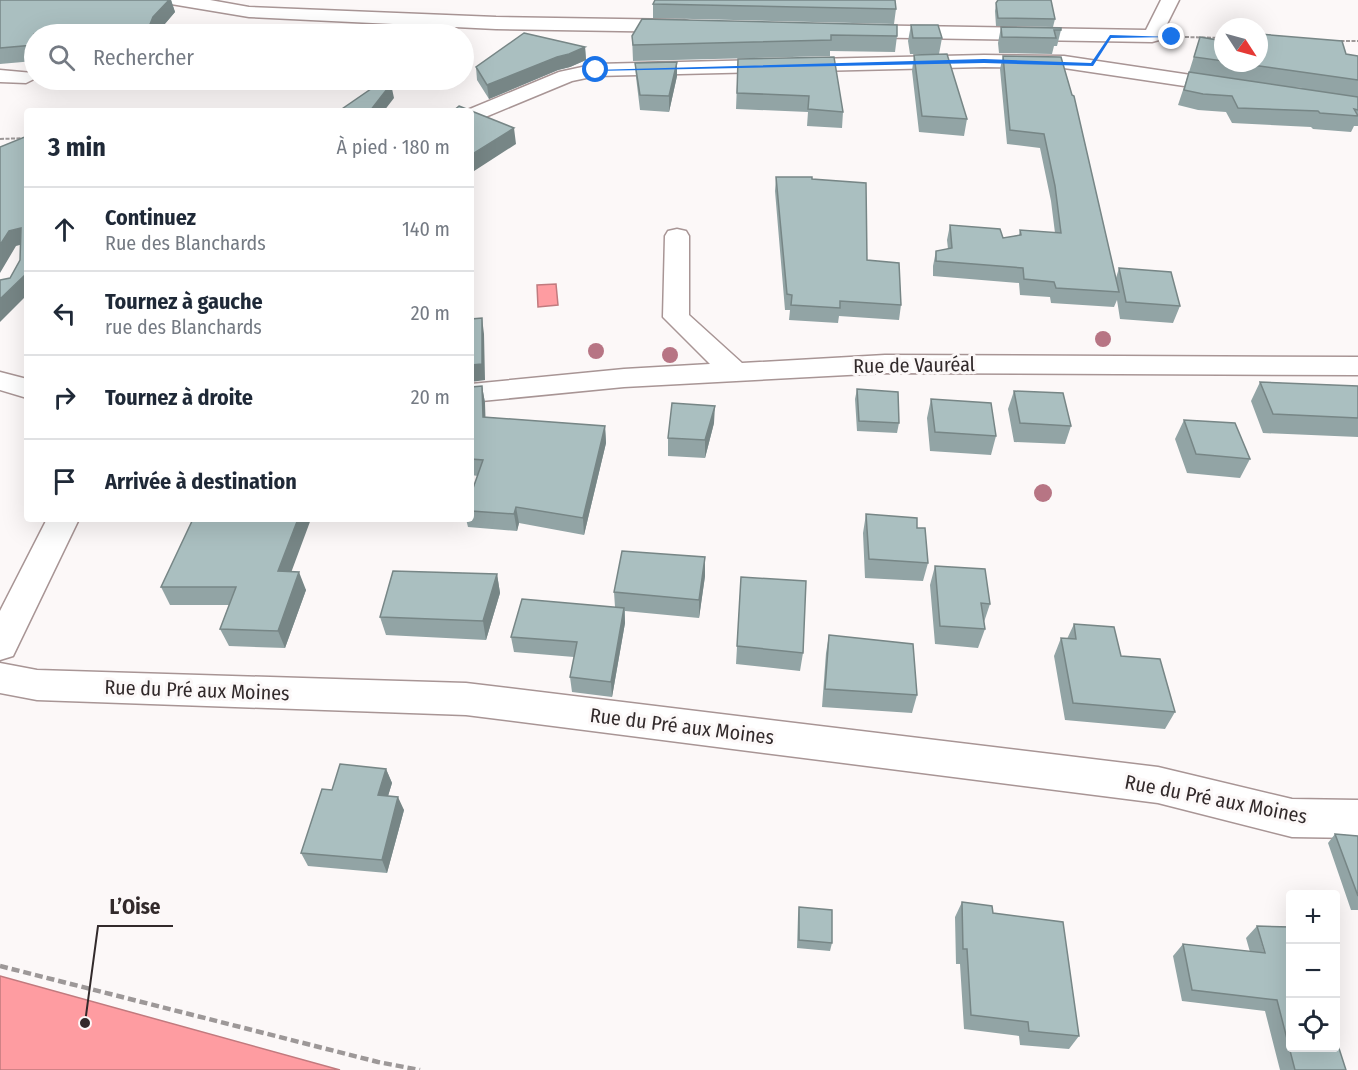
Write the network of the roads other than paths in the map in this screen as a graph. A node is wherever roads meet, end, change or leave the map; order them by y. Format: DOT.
graph roads {
  1 [pos="177,0"];
  2 [pos="1170,0"];
  3 [pos="707,27"];
  4 [pos="837,30"];
  5 [pos="1110,37"];
  6 [pos="1093,64"];
  7 [pos="0,76"];
  8 [pos="24,77"];
  9 [pos="1246,89"];
  10 [pos="474,115"];
  11 [pos="677,236"];
  12 [pos="1358,366"];
  13 [pos="734,371"];
  14 [pos="474,393"];
  15 [pos="62,522"];
  16 [pos="0,646"];
  17 [pos="0,678"];
  18 [pos="1358,819"];
  1 -- 3 [label="street"];
  2 -- 5 [label="street"];
  4 -- 5 [label="street"];
  5 -- 6 [label="street"];
  6 -- 9 [label="street"];
  6 -- 10 [label="street"];
  7 -- 8 [label="street"];
  11 -- 13 [label="street"];
  12 -- 13 [label="street, Rue de Vauréal"];
  13 -- 14 [label="street, Rue de Vauréal"];
  15 -- 16 [label="street"];
  17 -- 18 [label="street, Rue du Pré aux Moines"];
}
